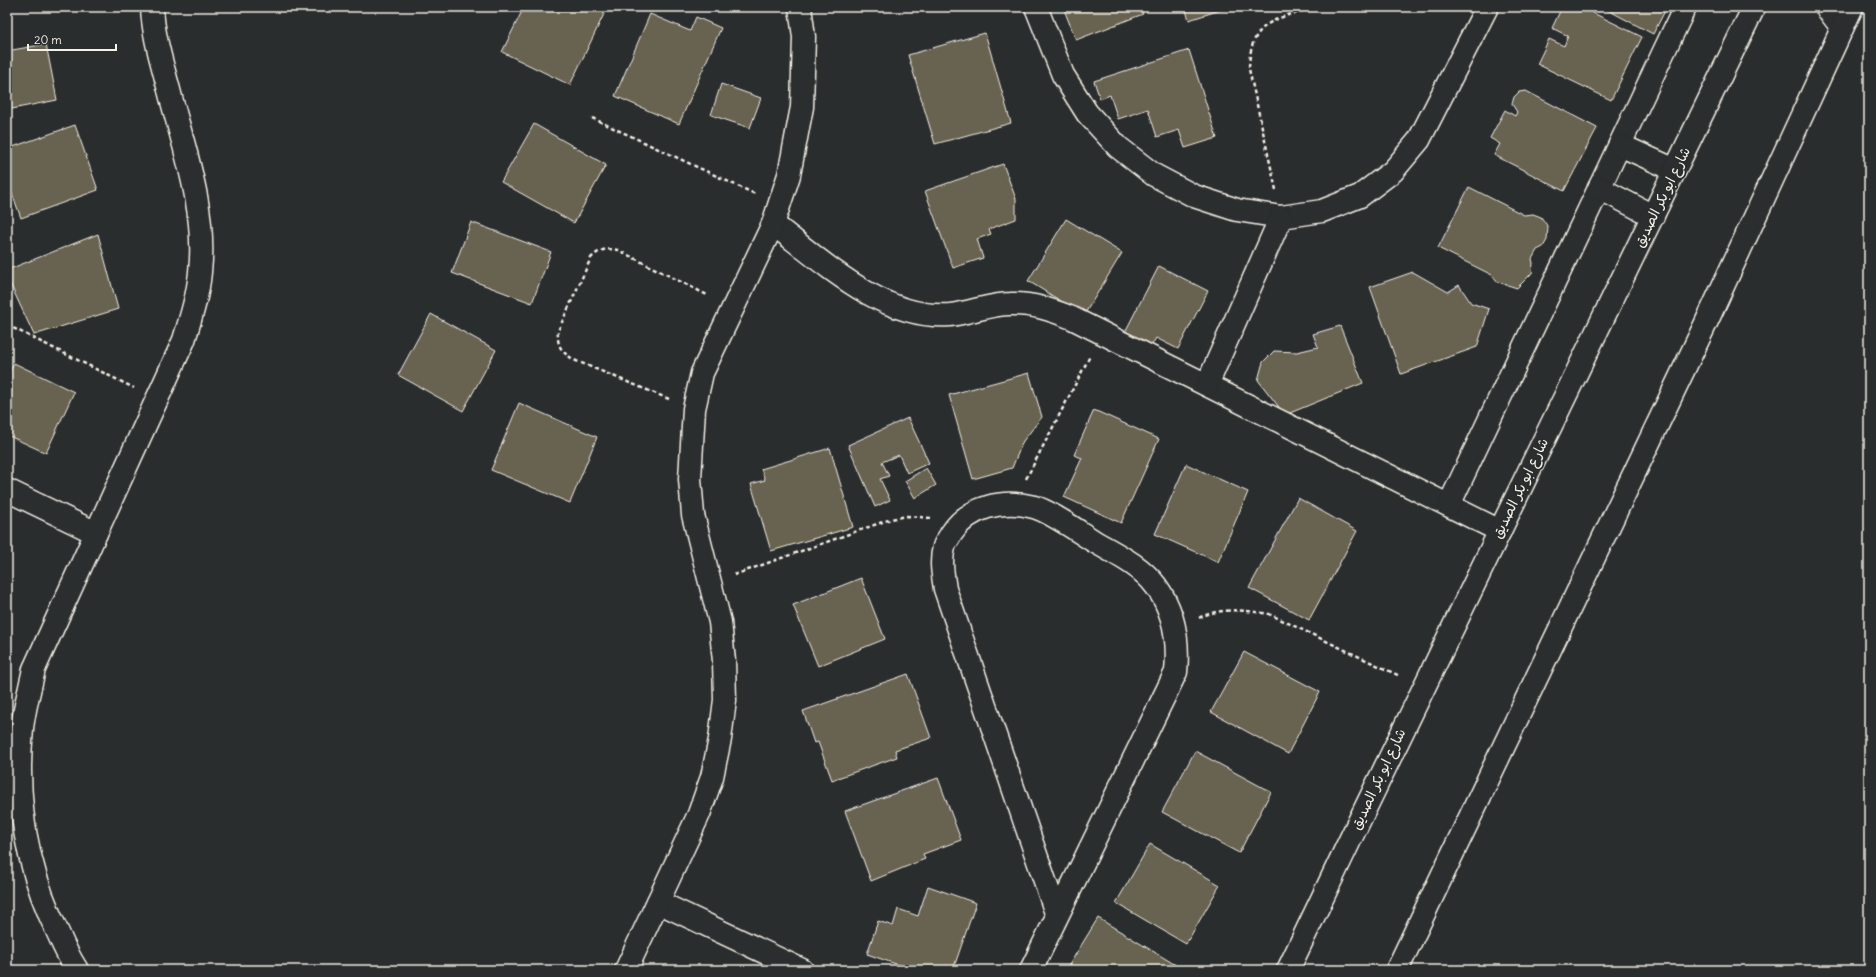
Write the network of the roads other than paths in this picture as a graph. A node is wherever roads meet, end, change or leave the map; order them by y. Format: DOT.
graph roads {
  1 [pos="152,7"];
  2 [pos="800,7"];
  3 [pos="1036,7"];
  4 [pos="1487,7"];
  5 [pos="1685,7"];
  6 [pos="1754,7"];
  7 [pos="1826,7"];
  8 [pos="1852,7"];
  9 [pos="1842,28"];
  10 [pos="1620,145"];
  11 [pos="1675,170"];
  12 [pos="1599,188"];
  13 [pos="776,215"];
  14 [pos="1653,216"];
  15 [pos="1281,217"];
  16 [pos="1207,385"];
  17 [pos="7,490"];
  18 [pos="1449,505"];
  19 [pos="1500,531"];
  20 [pos="96,533"];
  21 [pos="658,902"];
  22 [pos="1057,916"];
  23 [pos="77,970"];
  24 [pos="626,970"];
  25 [pos="802,970"];
  26 [pos="1031,970"];
  27 [pos="1288,970"];
  28 [pos="1397,970"];
  1 -- 20 [label="street"];
  2 -- 13 [label="street"];
  3 -- 15 [label="street"];
  4 -- 15 [label="street"];
  5 -- 10 [label="street"];
  6 -- 11 [label="street, شارع ابو بكر الصديق"];
  7 -- 9 [label="street"];
  8 -- 9 [label="street"];
  9 -- 28 [label="street"];
  10 -- 11 [label="street"];
  10 -- 12 [label="street"];
  11 -- 14 [label="street, شارع ابو بكر الصديق"];
  12 -- 14 [label="street"];
  12 -- 18 [label="street"];
  13 -- 16 [label="street"];
  13 -- 21 [label="street"];
  14 -- 19 [label="street, شارع ابو بكر الصديق"];
  15 -- 16 [label="street"];
  16 -- 18 [label="street"];
  17 -- 20 [label="street"];
  18 -- 19 [label="street"];
  19 -- 27 [label="street, شارع ابو بكر الصديق"];
  20 -- 23 [label="street"];
  21 -- 24 [label="street"];
  21 -- 25 [label="street"];
  22 -- 22 [label="street"];
  22 -- 26 [label="street"];
}
